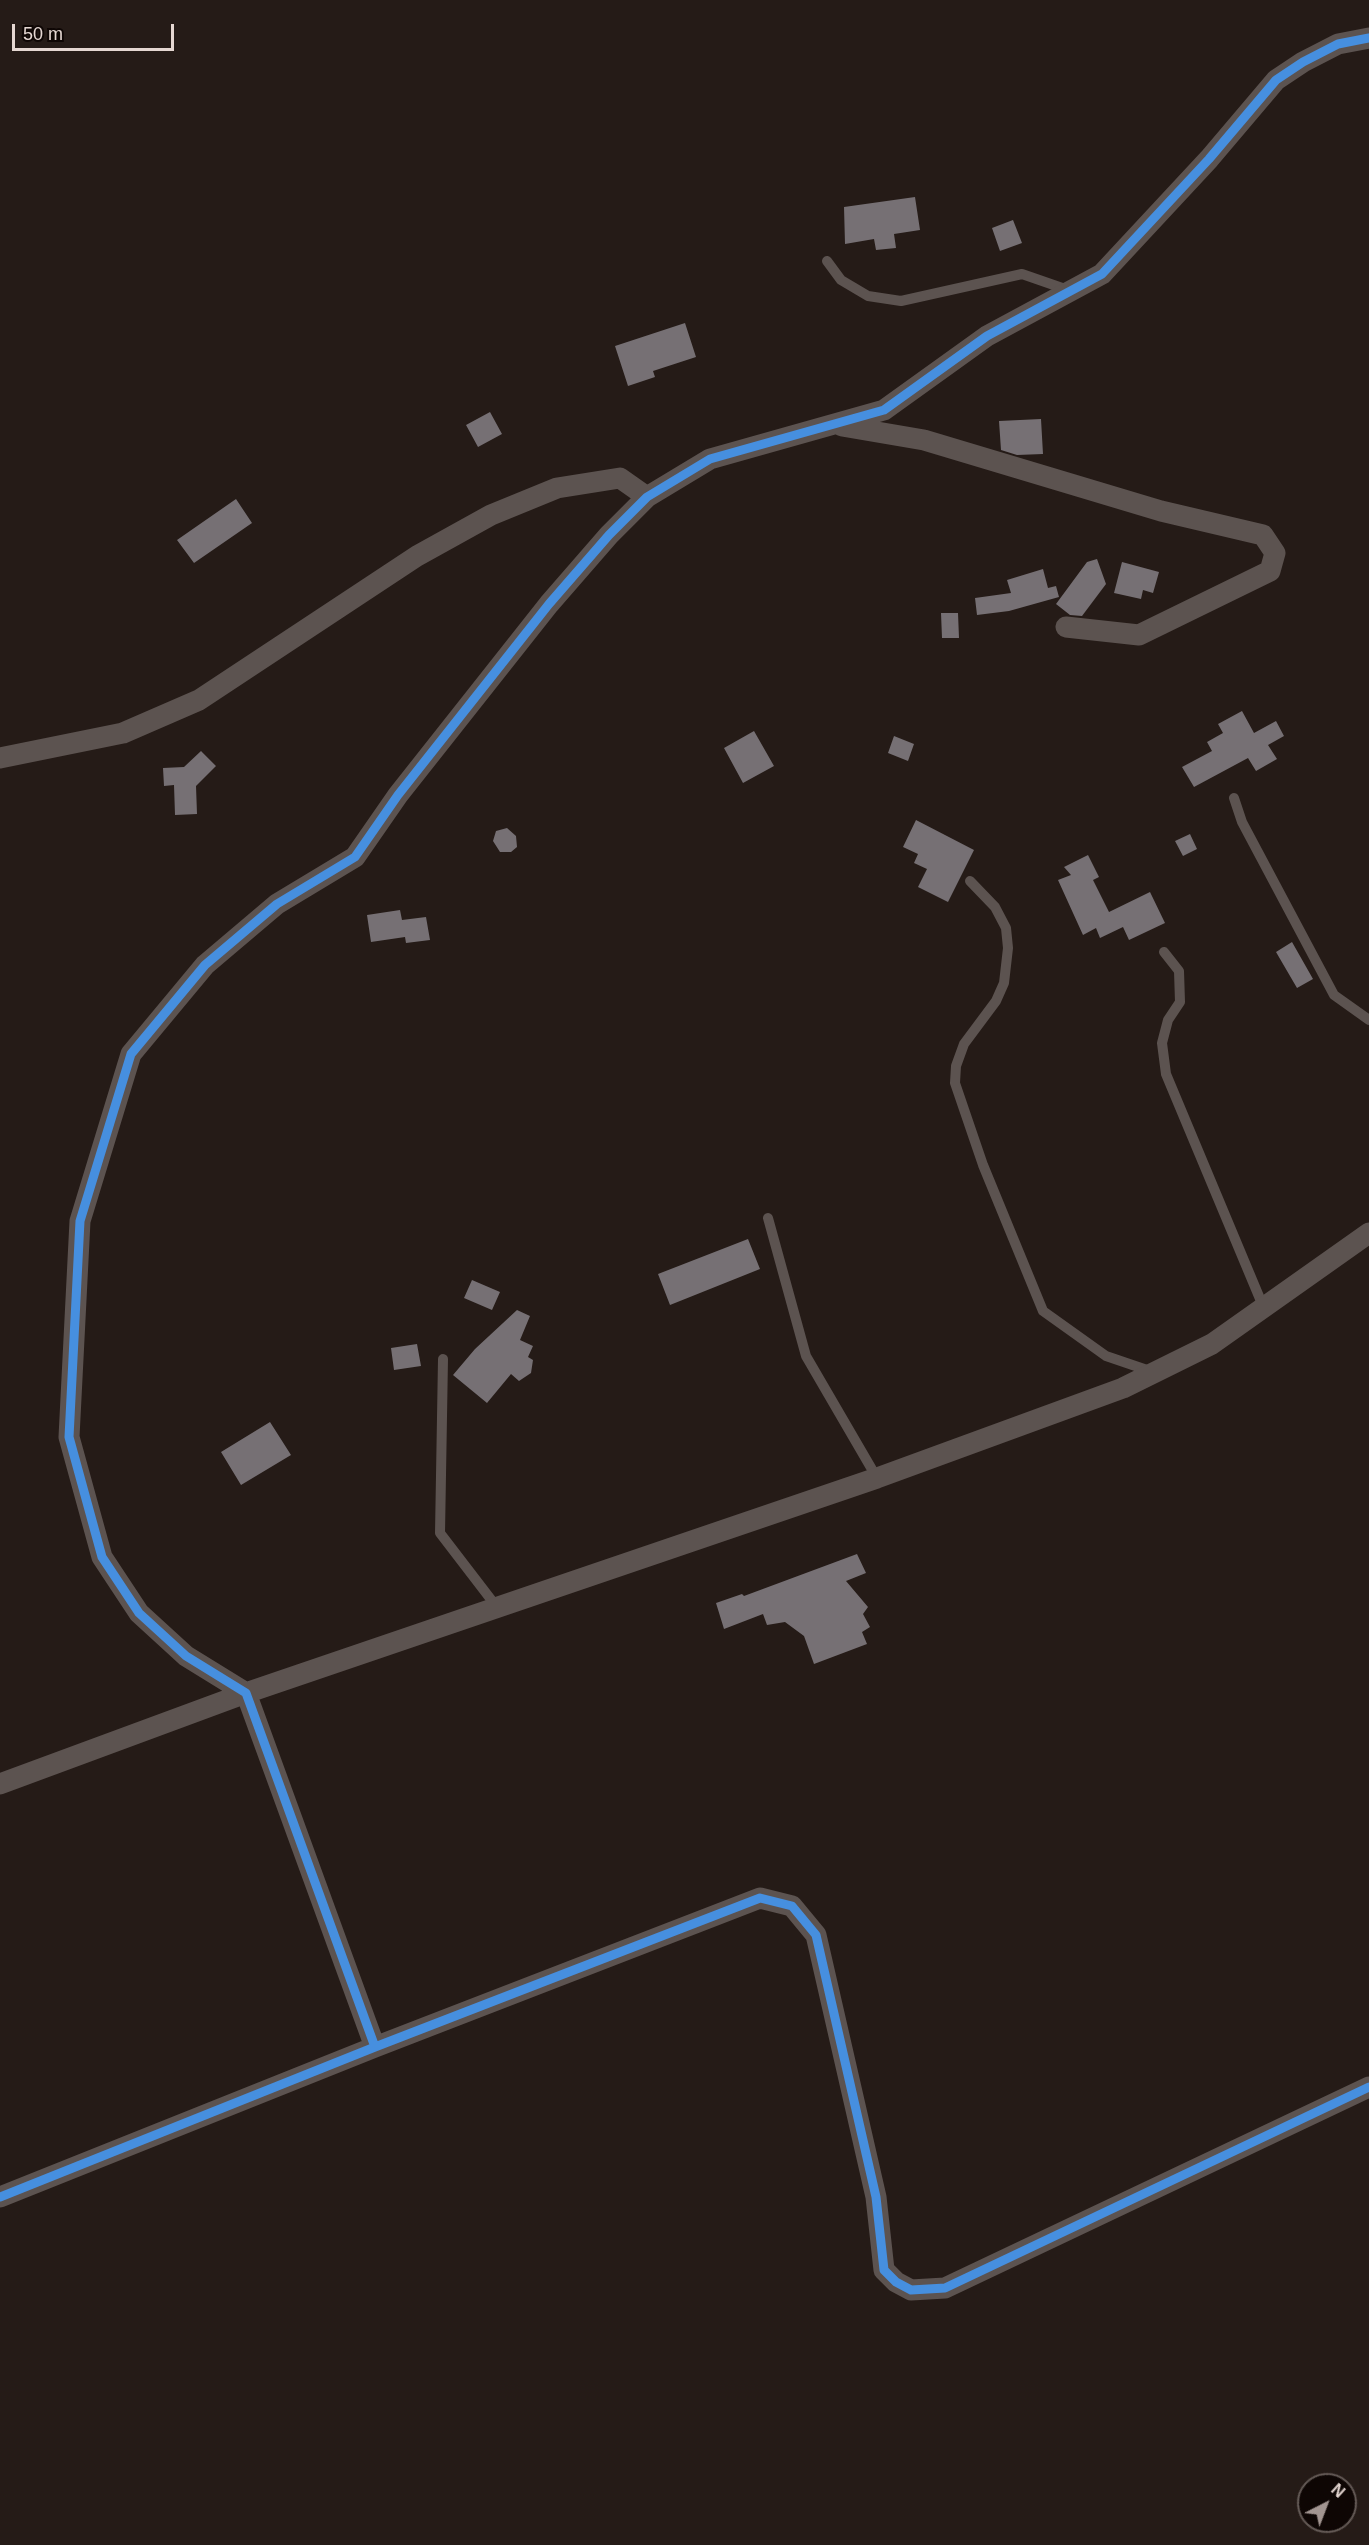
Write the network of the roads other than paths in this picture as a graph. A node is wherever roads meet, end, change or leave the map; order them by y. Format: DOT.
graph roads {
  1 [pos="1369,38"];
  2 [pos="827,261"];
  3 [pos="1072,291"];
  4 [pos="836,425"];
  5 [pos="647,497"];
  6 [pos="1066,627"];
  7 [pos="0,758"];
  8 [pos="1234,798"];
  9 [pos="970,881"];
  10 [pos="1164,952"];
  11 [pos="1369,1020"];
  12 [pos="768,1218"];
  13 [pos="1369,1233"];
  14 [pos="1263,1305"];
  15 [pos="443,1359"];
  16 [pos="1154,1373"];
  17 [pos="877,1478"];
  18 [pos="496,1606"];
  19 [pos="246,1692"];
  20 [pos="0,1784"];
  21 [pos="375,2047"];
  22 [pos="1369,2087"];
  23 [pos="0,2197"];
  1 -- 3 [label="street"];
  2 -- 3 [label="lane"];
  3 -- 4 [label="street"];
  4 -- 5 [label="street"];
  4 -- 6 [label="street"];
  5 -- 7 [label="street"];
  5 -- 19 [label="street"];
  8 -- 11 [label="lane"];
  9 -- 16 [label="lane"];
  10 -- 14 [label="lane"];
  12 -- 17 [label="lane"];
  13 -- 14 [label="street"];
  14 -- 16 [label="street"];
  15 -- 18 [label="lane"];
  16 -- 17 [label="street"];
  17 -- 18 [label="street"];
  18 -- 19 [label="street"];
  19 -- 20 [label="street"];
  19 -- 21 [label="street"];
  21 -- 22 [label="street"];
  21 -- 23 [label="street"];
}
